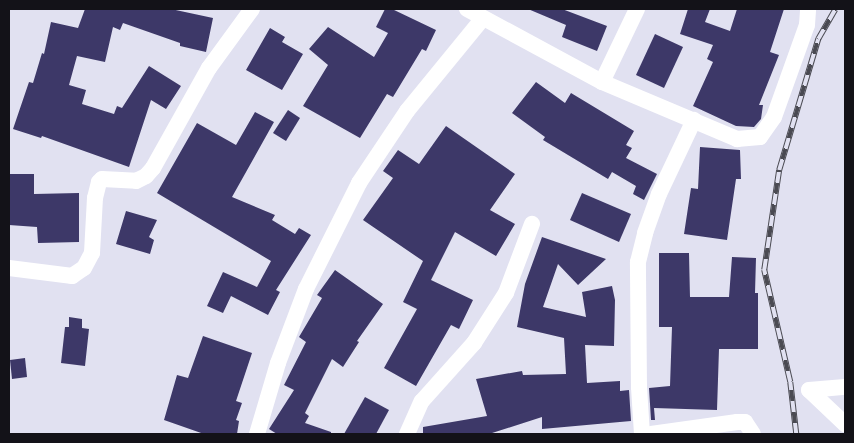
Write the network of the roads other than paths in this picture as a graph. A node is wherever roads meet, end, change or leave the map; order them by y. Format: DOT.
graph roads {
  1 [pos="252,9"];
  2 [pos="468,9"];
  3 [pos="637,9"];
  4 [pos="808,9"];
  5 [pos="483,18"];
  6 [pos="602,82"];
  7 [pos="694,120"];
  8 [pos="532,224"];
  9 [pos="9,268"];
  10 [pos="845,387"];
  11 [pos="845,424"];
  12 [pos="257,434"];
  13 [pos="407,434"];
  14 [pos="642,434"];
  15 [pos="650,434"];
  16 [pos="753,434"];
  1 -- 9 [label="street"];
  2 -- 5 [label="street"];
  3 -- 6 [label="street"];
  4 -- 7 [label="street"];
  5 -- 6 [label="street"];
  5 -- 12 [label="street"];
  6 -- 7 [label="street"];
  7 -- 14 [label="street"];
  8 -- 13 [label="street"];
  10 -- 11 [label="street"];
  15 -- 16 [label="street"];
}
